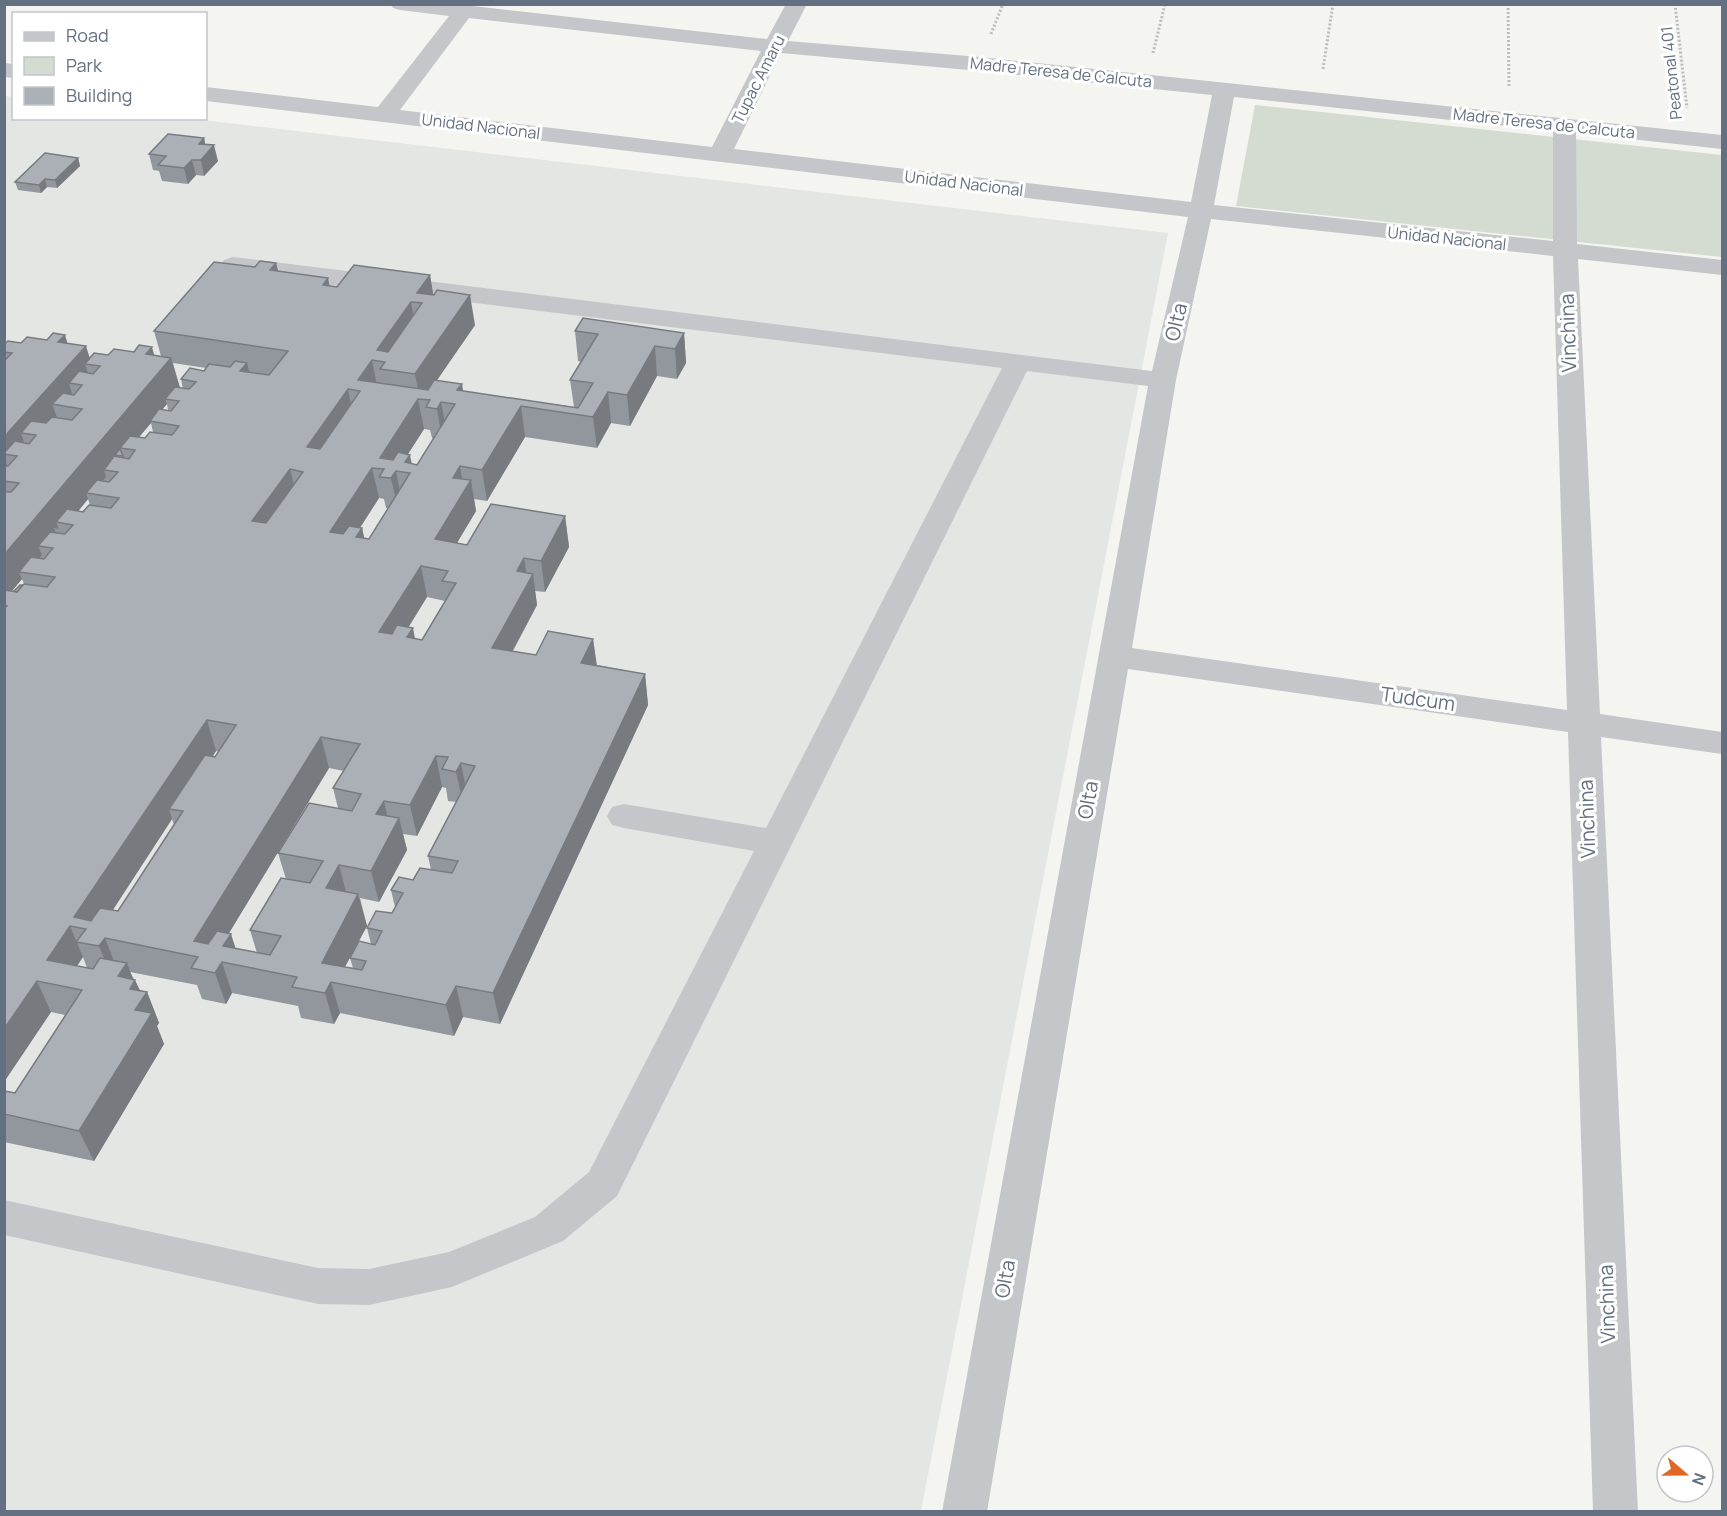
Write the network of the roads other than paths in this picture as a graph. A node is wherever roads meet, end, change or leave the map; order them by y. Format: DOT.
graph roads {
  1 [pos="400,4"];
  2 [pos="797,4"];
  3 [pos="464,11"];
  4 [pos="774,46"];
  5 [pos="1224,90"];
  6 [pos="207,94"];
  7 [pos="384,115"];
  8 [pos="1564,126"];
  9 [pos="1722,142"];
  10 [pos="720,153"];
  11 [pos="1201,211"];
  12 [pos="1565,252"];
  13 [pos="229,265"];
  14 [pos="1722,267"];
  15 [pos="1018,363"];
  16 [pos="1163,380"];
  17 [pos="1114,656"];
  18 [pos="1583,723"];
  19 [pos="1722,743"];
  20 [pos="624,816"];
  21 [pos="776,842"];
  22 [pos="4,1217"];
  23 [pos="964,1512"];
  24 [pos="1616,1512"];
  1 -- 3 [label="street, Madre Teresa de Calcuta"];
  2 -- 4 [label="street, Tupac Amaru"];
  3 -- 4 [label="street, Madre Teresa de Calcuta"];
  3 -- 7 [label="street"];
  4 -- 5 [label="street, Madre Teresa de Calcuta"];
  4 -- 10 [label="street, Tupac Amaru"];
  5 -- 8 [label="street, Madre Teresa de Calcuta"];
  5 -- 11 [label="street, Olta"];
  6 -- 7 [label="street, Unidad Nacional"];
  7 -- 10 [label="street, Unidad Nacional"];
  8 -- 9 [label="street, Madre Teresa de Calcuta"];
  8 -- 12 [label="street, Vinchina"];
  10 -- 11 [label="street, Unidad Nacional"];
  11 -- 12 [label="street, Unidad Nacional"];
  11 -- 16 [label="street, Olta"];
  12 -- 14 [label="street, Unidad Nacional"];
  12 -- 18 [label="street, Vinchina"];
  13 -- 15 [label="street"];
  15 -- 16 [label="street"];
  15 -- 21 [label="street"];
  16 -- 17 [label="street, Olta"];
  17 -- 18 [label="street, Tudcum"];
  17 -- 23 [label="street, Olta"];
  18 -- 19 [label="street, Tudcum"];
  18 -- 24 [label="street, Vinchina"];
  20 -- 21 [label="street"];
  21 -- 22 [label="street"];
}
